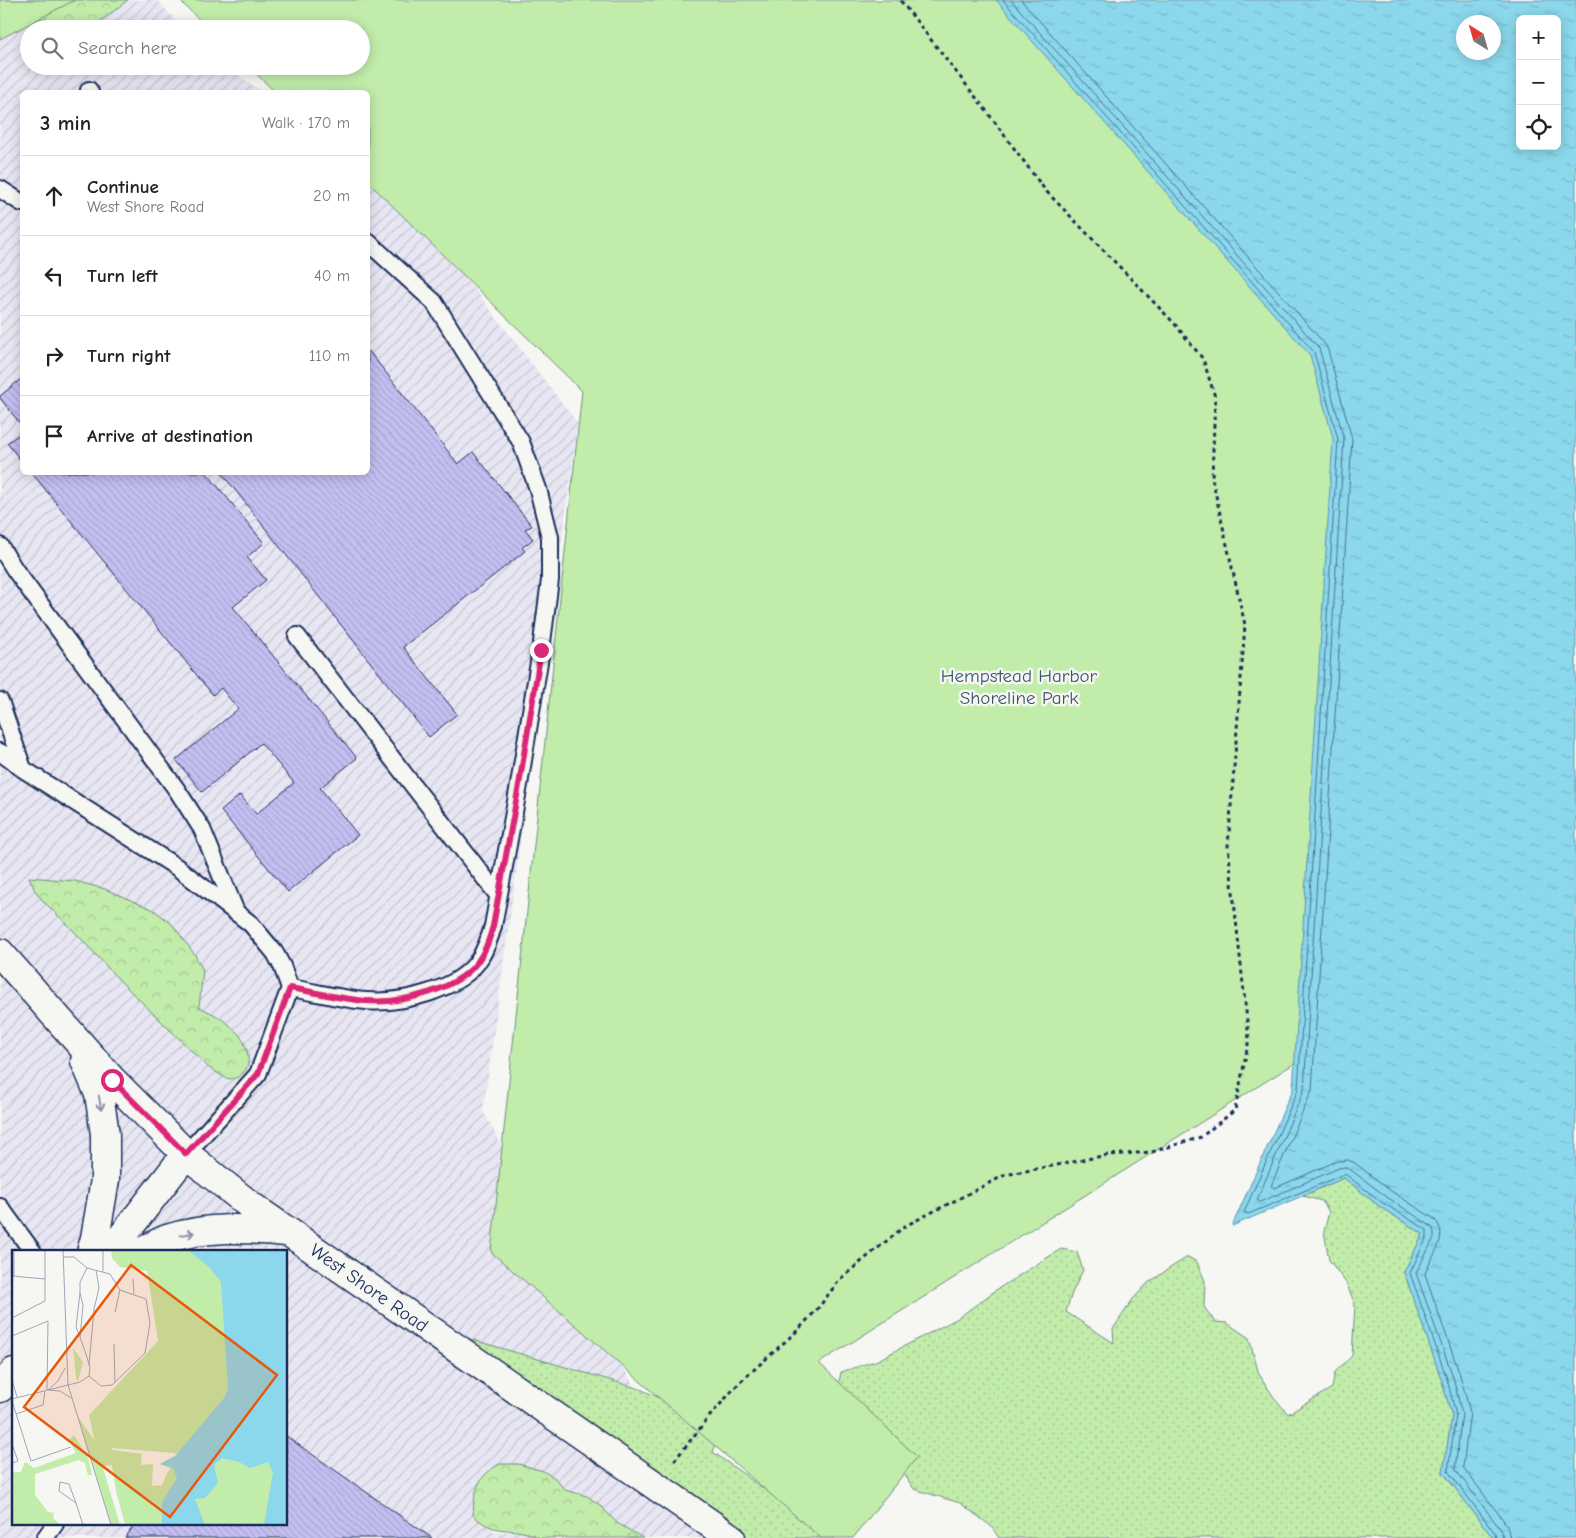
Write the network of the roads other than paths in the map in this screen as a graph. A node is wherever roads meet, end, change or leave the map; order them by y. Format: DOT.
graph roads {
  1 [pos="0,189"];
  2 [pos="20,201"];
  3 [pos="370,244"];
  4 [pos="0,546"];
  5 [pos="296,636"];
  6 [pos="0,701"];
  7 [pos="0,752"];
  8 [pos="23,769"];
  9 [pos="498,895"];
  10 [pos="236,914"];
  11 [pos="0,953"];
  12 [pos="290,988"];
  13 [pos="77,1041"];
  14 [pos="186,1154"];
  15 [pos="0,1207"];
  16 [pos="288,1232"];
  17 [pos="32,1250"];
  18 [pos="92,1250"];
  19 [pos="112,1250"];
  20 [pos="146,1250"];
  21 [pos="12,1374"];
  22 [pos="0,1388"];
  23 [pos="54,1526"];
  24 [pos="45,1538"];
  25 [pos="731,1538"];
  1 -- 2 [label="lane"];
  3 -- 9 [label="lane"];
  4 -- 10 [label="lane"];
  5 -- 9 [label="lane"];
  6 -- 8 [label="lane"];
  7 -- 8 [label="lane"];
  8 -- 10 [label="lane"];
  9 -- 12 [label="lane"];
  10 -- 12 [label="lane"];
  11 -- 13 [label="main road, West Shore Road"];
  12 -- 14 [label="lane"];
  13 -- 14 [label="main road, West Shore Road"];
  13 -- 18 [label="main road, one-way"];
  14 -- 16 [label="main road, West Shore Road"];
  14 -- 19 [label="main road"];
  15 -- 17 [label="lane"];
  20 -- 16 [label="main road, one-way"];
  16 -- 25 [label="main road, West Shore Road"];
  21 -- 22 [label="main road"];
  23 -- 24 [label="lane"];
}
